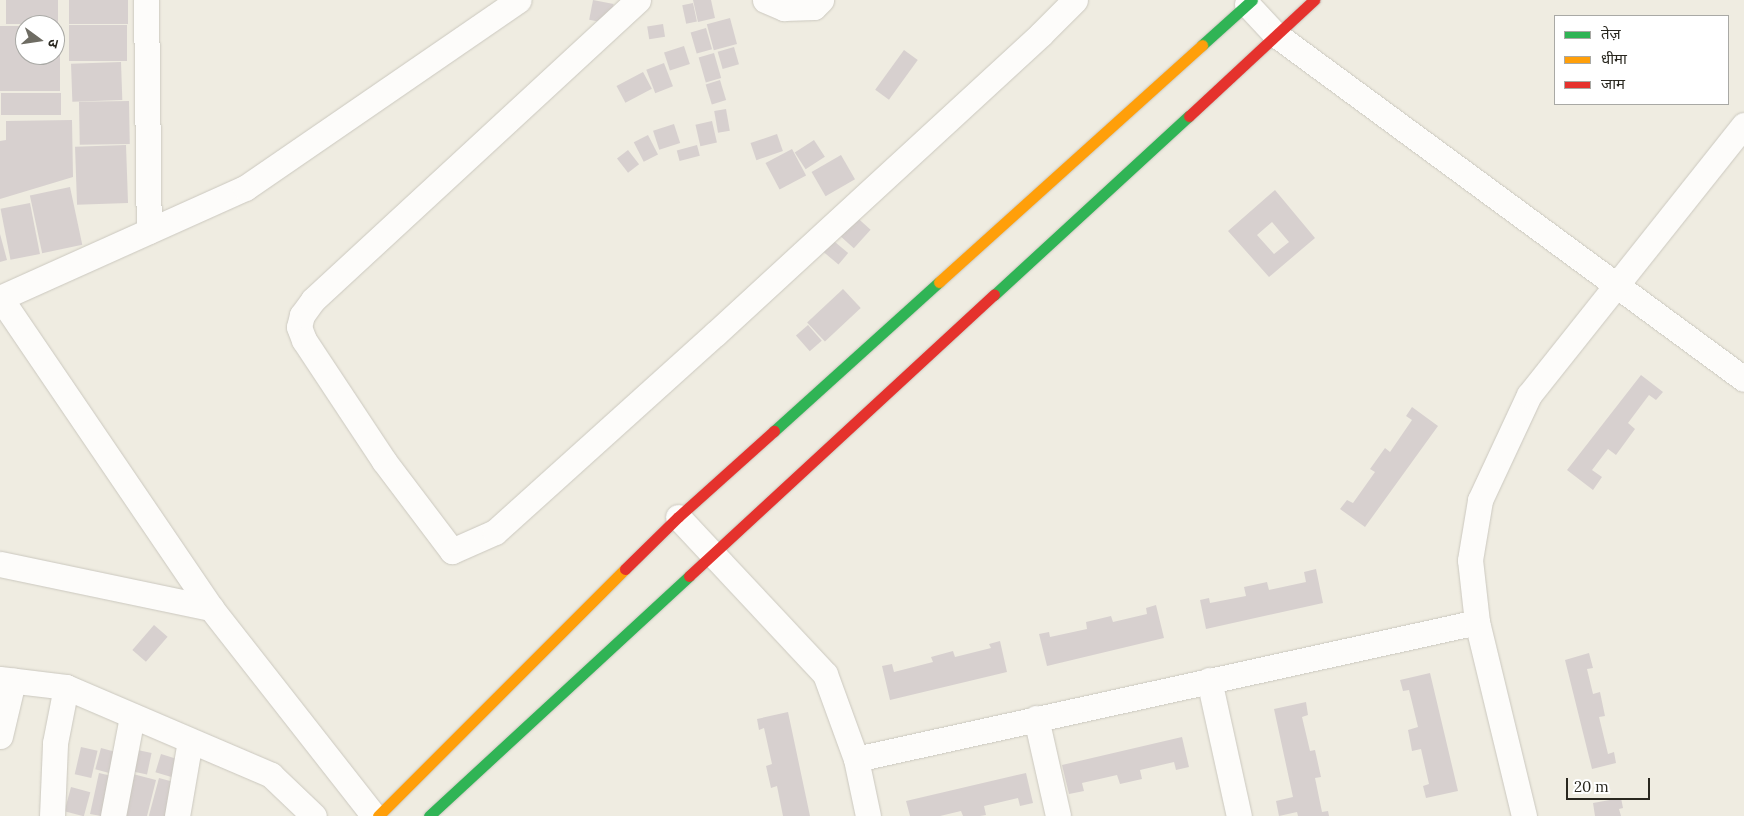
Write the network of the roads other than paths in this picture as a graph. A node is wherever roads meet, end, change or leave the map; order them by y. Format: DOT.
graph roads {
  1 [pos="146,0"];
  2 [pos="519,0"];
  3 [pos="638,0"];
  4 [pos="765,0"];
  5 [pos="821,0"];
  6 [pos="1075,0"];
  7 [pos="1314,0"];
  8 [pos="1250,2"];
  9 [pos="1275,34"];
  10 [pos="1744,125"];
  11 [pos="149,231"];
  12 [pos="1617,286"];
  13 [pos="1744,379"];
  14 [pos="678,516"];
  15 [pos="713,552"];
  16 [pos="0,564"];
  17 [pos="211,608"];
  18 [pos="1477,622"];
  19 [pos="6,680"];
  20 [pos="1209,680"];
  21 [pos="66,687"];
  22 [pos="132,716"];
  23 [pos="1036,718"];
  24 [pos="0,736"];
  25 [pos="190,740"];
  26 [pos="856,759"];
  27 [pos="299,811"];
  28 [pos="52,816"];
  29 [pos="113,816"];
  30 [pos="177,816"];
  31 [pos="376,816"];
  32 [pos="429,816"];
  33 [pos="868,816"];
  34 [pos="1058,816"];
  35 [pos="1239,816"];
  36 [pos="1524,816"];
  1 -- 11 [label="street"];
  2 -- 11 [label="street"];
  3 -- 6 [label="street"];
  4 -- 5 [label="street"];
  7 -- 9 [label="main road"];
  8 -- 9 [label="street"];
  8 -- 14 [label="main road"];
  9 -- 12 [label="street"];
  9 -- 15 [label="main road"];
  10 -- 12 [label="street"];
  11 -- 17 [label="street"];
  12 -- 13 [label="street"];
  12 -- 18 [label="street"];
  14 -- 15 [label="street"];
  14 -- 31 [label="main road"];
  15 -- 26 [label="street"];
  15 -- 32 [label="main road"];
  16 -- 17 [label="street"];
  17 -- 31 [label="street"];
  18 -- 20 [label="street"];
  18 -- 36 [label="street"];
  19 -- 21 [label="street"];
  19 -- 24 [label="street"];
  20 -- 23 [label="street"];
  20 -- 35 [label="street"];
  21 -- 22 [label="street"];
  21 -- 28 [label="street"];
  22 -- 25 [label="street"];
  22 -- 29 [label="street"];
  23 -- 26 [label="street"];
  23 -- 34 [label="street"];
  25 -- 27 [label="street"];
  25 -- 30 [label="street"];
  26 -- 33 [label="street"];
}
